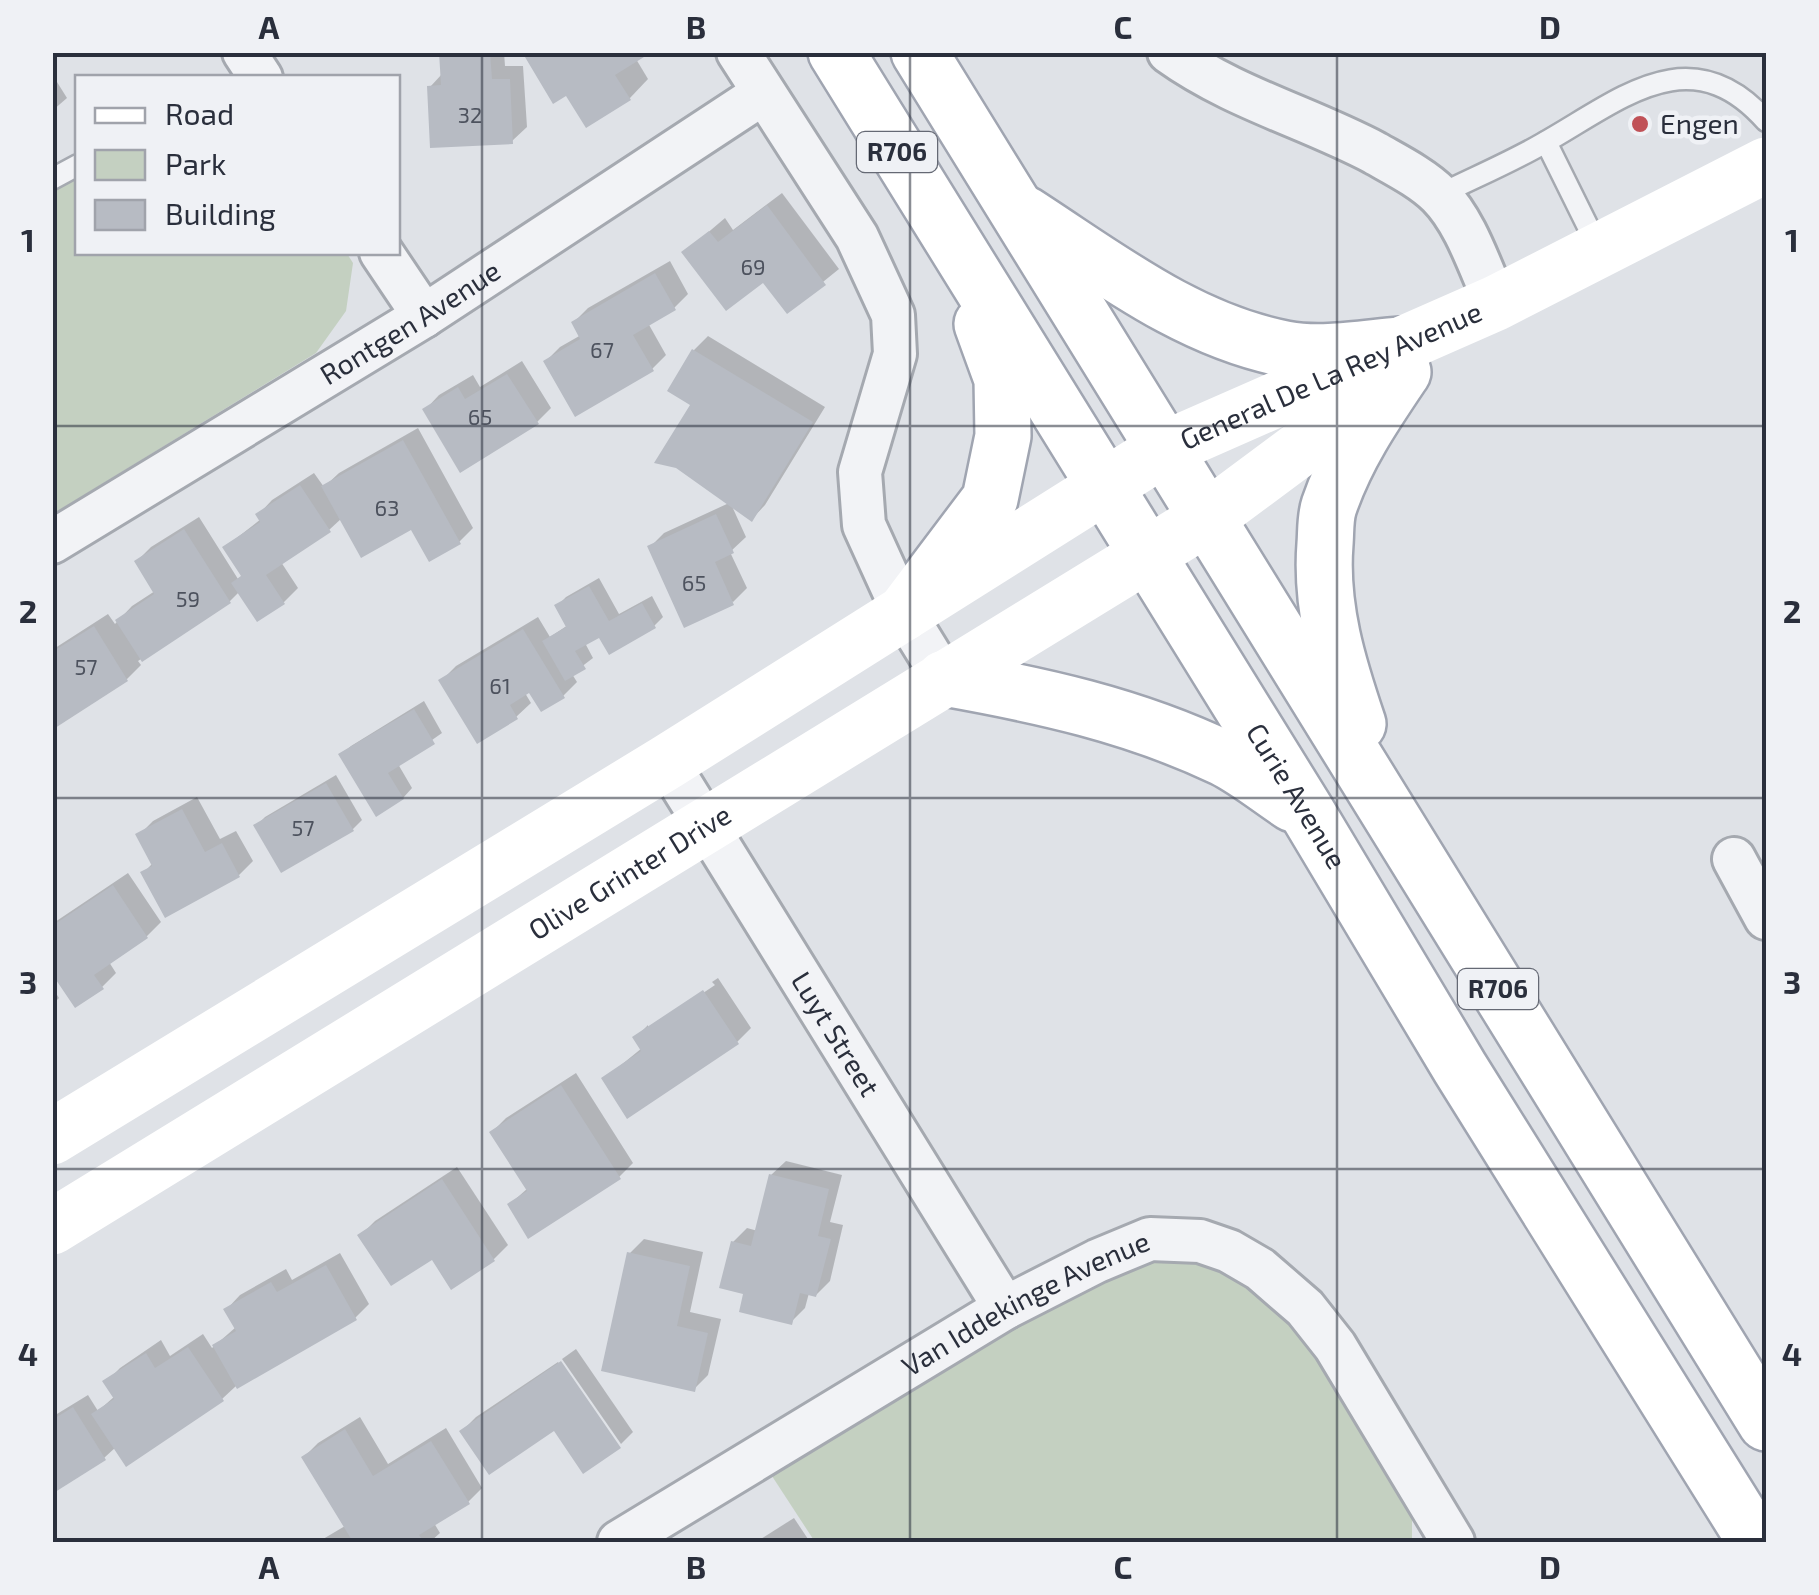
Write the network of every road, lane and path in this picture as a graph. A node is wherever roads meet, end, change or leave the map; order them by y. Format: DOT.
graph roads {
  1 [pos="738,52"];
  2 [pos="836,52"];
  3 [pos="919,52"];
  4 [pos="1170,52"];
  5 [pos="762,94"];
  6 [pos="1766,121"];
  7 [pos="1546,142"];
  8 [pos="1766,166"];
  9 [pos="75,167"];
  10 [pos="52,180"];
  11 [pos="1439,195"];
  12 [pos="1014,207"];
  13 [pos="1600,249"];
  14 [pos="958,252"];
  15 [pos="383,255"];
  16 [pos="1496,303"];
  17 [pos="424,316"];
  18 [pos="1402,358"];
  19 [pos="1164,449"];
  20 [pos="1104,487"];
  21 [pos="1207,518"];
  22 [pos="52,542"];
  23 [pos="1147,555"];
  24 [pos="904,613"];
  25 [pos="944,678"];
  26 [pos="668,762"];
  27 [pos="1386,807"];
  28 [pos="1308,814"];
  29 [pos="708,827"];
  30 [pos="1734,859"];
  31 [pos="1766,918"];
  32 [pos="52,1137"];
  33 [pos="52,1227"];
  34 [pos="1005,1308"];
  35 [pos="1766,1423"];
  36 [pos="618,1542"];
  37 [pos="1453,1542"];
  38 [pos="1756,1542"];
  1 -- 5 [label="street"];
  2 -- 14 [label="main road, Curie Avenue / R706"];
  3 -- 12 [label="main road, R706"];
  4 -- 11 [label="street"];
  5 -- 17 [label="street, Rontgen Avenue"];
  5 -- 24 [label="street"];
  6 -- 7 [label="lane"];
  7 -- 11 [label="lane"];
  7 -- 13 [label="lane"];
  8 -- 13 [label="main road, General De La Rey Avenue"];
  9 -- 10 [label="lane"];
  11 -- 16 [label="street"];
  12 -- 18 [label="main road"];
  12 -- 19 [label="main road, R706"];
  13 -- 16 [label="main road, General De La Rey Avenue"];
  14 -- 20 [label="main road, Curie Avenue / R706"];
  14 -- 24 [label="main road"];
  15 -- 17 [label="street"];
  16 -- 18 [label="main road, General De La Rey Avenue"];
  17 -- 22 [label="street, Rontgen Avenue"];
  18 -- 19 [label="main road, General De La Rey Avenue"];
  18 -- 21 [label="main road, General De La Rey Avenue"];
  18 -- 27 [label="main road"];
  19 -- 20 [label="main road"];
  19 -- 21 [label="main road, R706"];
  20 -- 23 [label="main road, Curie Avenue / R706"];
  20 -- 24 [label="main road"];
  21 -- 23 [label="main road, Olive Grinter Drive"];
  21 -- 27 [label="main road, R706"];
  23 -- 25 [label="main road, Olive Grinter Drive"];
  23 -- 28 [label="main road, Curie Avenue / R706"];
  24 -- 25 [label="street"];
  24 -- 26 [label="main road"];
  25 -- 28 [label="main road"];
  25 -- 29 [label="main road, Olive Grinter Drive"];
  26 -- 29 [label="street, Luyt Street"];
  26 -- 32 [label="main road"];
  27 -- 35 [label="main road, R706"];
  28 -- 38 [label="main road, Curie Avenue / R706"];
  29 -- 33 [label="main road, Olive Grinter Drive"];
  29 -- 34 [label="street, Luyt Street"];
  30 -- 31 [label="street"];
  34 -- 36 [label="street, Van Iddekinge Avenue"];
  34 -- 37 [label="street, Van Iddekinge Avenue"];
}
